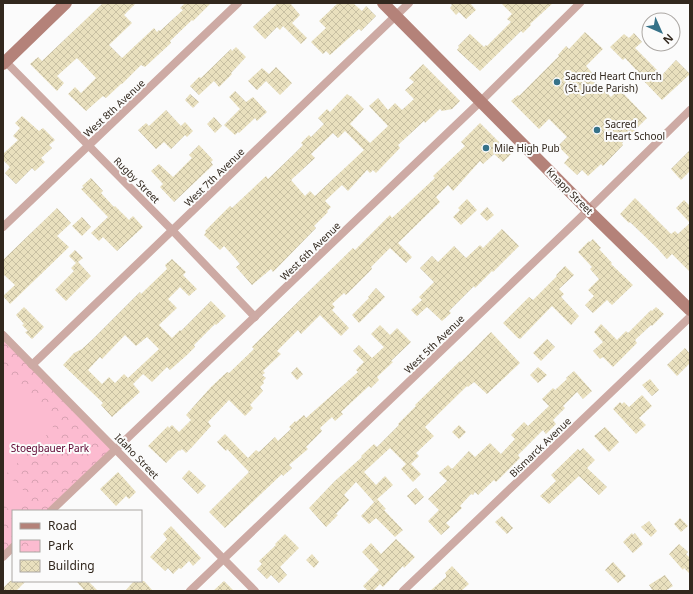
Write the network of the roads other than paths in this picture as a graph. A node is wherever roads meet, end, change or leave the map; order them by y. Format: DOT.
graph roads {
  1 [pos="66,3"];
  2 [pos="238,3"];
  3 [pos="382,3"];
  4 [pos="409,3"];
  5 [pos="580,3"];
  6 [pos="395,16"];
  7 [pos="4,61"];
  8 [pos="480,102"];
  9 [pos="690,110"];
  10 [pos="88,145"];
  11 [pos="588,210"];
  12 [pos="3,227"];
  13 [pos="172,230"];
  14 [pos="690,310"];
  15 [pos="255,317"];
  16 [pos="690,317"];
  17 [pos="3,335"];
  18 [pos="32,364"];
  19 [pos="116,449"];
  20 [pos="52,510"];
  21 [pos="12,548"];
  22 [pos="3,557"];
  23 [pos="223,559"];
  24 [pos="190,591"];
  25 [pos="255,591"];
  26 [pos="403,591"];
  1 -- 7 [label="street"];
  2 -- 10 [label="street, West 8th Avenue"];
  3 -- 6 [label="street, Knapp Street"];
  4 -- 6 [label="street, West 7th Avenue"];
  5 -- 8 [label="street, West 6th Avenue"];
  6 -- 8 [label="street, Knapp Street"];
  6 -- 13 [label="street, West 7th Avenue"];
  7 -- 10 [label="street, Rugby Street"];
  8 -- 11 [label="street, Knapp Street"];
  8 -- 15 [label="street, West 6th Avenue"];
  9 -- 11 [label="street, West 5th Avenue"];
  10 -- 12 [label="street, West 8th Avenue"];
  10 -- 13 [label="street, Rugby Street"];
  11 -- 14 [label="street, Knapp Street"];
  11 -- 23 [label="street, West 5th Avenue"];
  13 -- 15 [label="street, Rugby Street"];
  13 -- 18 [label="street, West 7th Avenue"];
  15 -- 19 [label="street, West 6th Avenue"];
  16 -- 26 [label="street, Bismarck Avenue"];
  17 -- 18 [label="street, Idaho Street"];
  18 -- 19 [label="street, Idaho Street"];
  19 -- 20 [label="street, West 6th Avenue"];
  19 -- 23 [label="street, Idaho Street"];
  21 -- 22 [label="street"];
  23 -- 24 [label="street, West 5th Avenue"];
  23 -- 25 [label="street, Idaho Street"];
}
